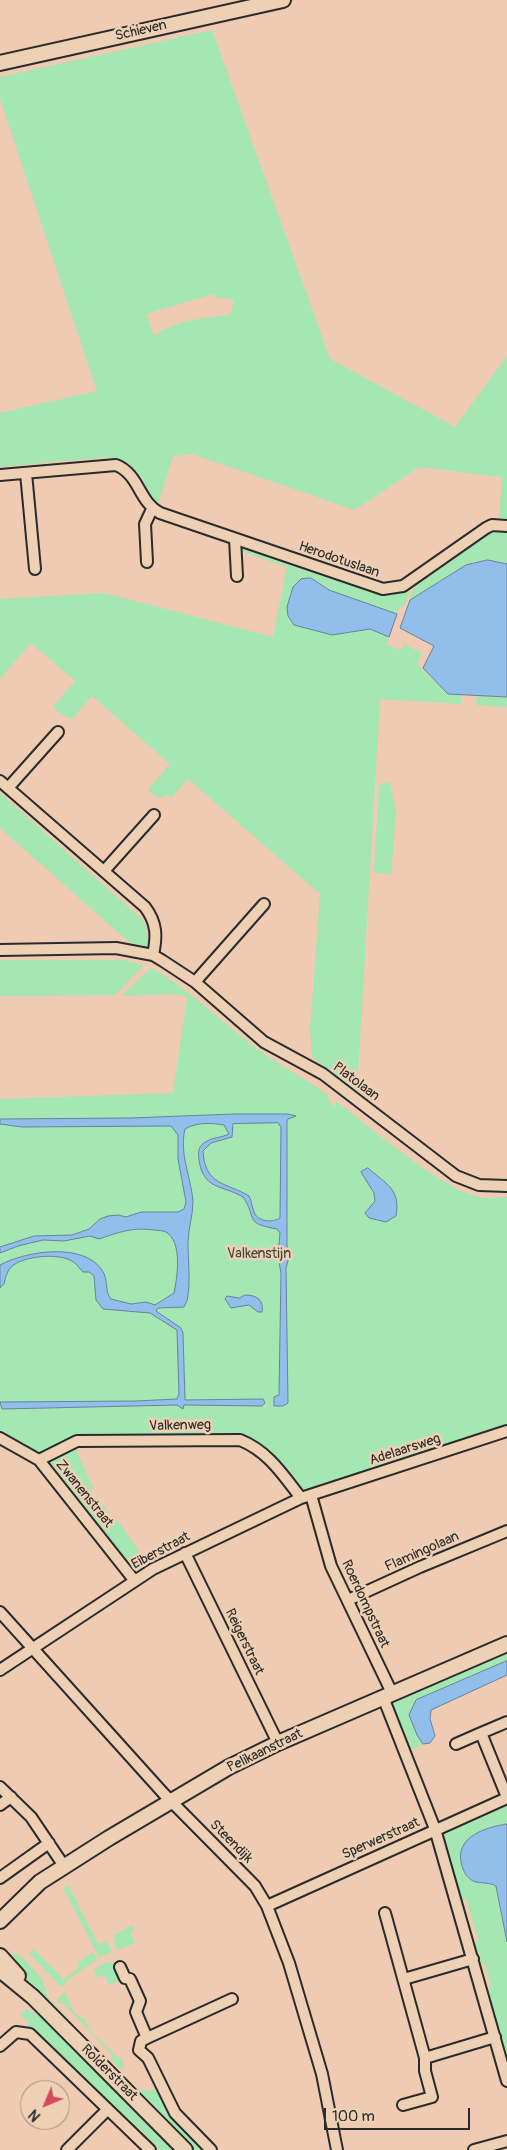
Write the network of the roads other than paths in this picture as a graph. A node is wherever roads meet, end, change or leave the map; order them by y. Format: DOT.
graph roads {
  1 [pos="283,0"];
  2 [pos="0,63"];
  3 [pos="26,473"];
  4 [pos="0,475"];
  5 [pos="152,510"];
  6 [pos="507,526"];
  7 [pos="235,539"];
  8 [pos="147,562"];
  9 [pos="35,569"];
  10 [pos="237,576"];
  11 [pos="58,732"];
  12 [pos="4,784"];
  13 [pos="154,815"];
  14 [pos="104,871"];
  15 [pos="264,904"];
  16 [pos="0,950"];
  17 [pos="153,956"];
  18 [pos="195,982"];
  19 [pos="507,1186"];
  20 [pos="507,1431"];
  21 [pos="0,1438"];
  22 [pos="39,1460"];
  23 [pos="306,1496"];
  24 [pos="507,1531"];
  25 [pos="185,1553"];
  26 [pos="134,1580"];
  27 [pos="348,1600"];
  28 [pos="0,1612"];
  29 [pos="507,1644"];
  30 [pos="33,1649"];
  31 [pos="0,1670"];
  32 [pos="388,1695"];
  33 [pos="507,1722"];
  34 [pos="481,1733"];
  35 [pos="278,1743"];
  36 [pos="456,1744"];
  37 [pos="0,1787"];
  38 [pos="11,1797"];
  39 [pos="507,1797"];
  40 [pos="171,1801"];
  41 [pos="0,1805"];
  42 [pos="435,1829"];
  43 [pos="50,1843"];
  44 [pos="64,1866"];
  45 [pos="0,1878"];
  46 [pos="36,1885"];
  47 [pos="267,1906"];
  48 [pos="0,1908"];
  49 [pos="385,1913"];
  50 [pos="0,1921"];
  51 [pos="0,1956"];
  52 [pos="473,1959"];
  53 [pos="120,1967"];
  54 [pos="0,1970"];
  55 [pos="404,1980"];
  56 [pos="33,1997"];
  57 [pos="232,1999"];
  58 [pos="147,2038"];
  59 [pos="495,2038"];
  60 [pos="0,2046"];
  61 [pos="425,2058"];
  62 [pos="507,2082"];
  63 [pos="403,2105"];
  64 [pos="108,2110"];
  65 [pos="507,2141"];
  66 [pos="67,2150"];
  67 [pos="150,2150"];
  68 [pos="185,2150"];
  69 [pos="211,2150"];
  70 [pos="336,2150"];
  71 [pos="474,2150"];
  1 -- 2 [label="street, Schieven"];
  3 -- 4 [label="street"];
  3 -- 5 [label="street"];
  3 -- 9 [label="street"];
  5 -- 7 [label="street, Herodotuslaan"];
  5 -- 8 [label="street"];
  6 -- 7 [label="street, Herodotuslaan"];
  7 -- 10 [label="street"];
  11 -- 12 [label="street"];
  12 -- 14 [label="street"];
  13 -- 14 [label="street"];
  14 -- 17 [label="street"];
  15 -- 18 [label="street"];
  16 -- 17 [label="street, Platolaan"];
  17 -- 18 [label="street, Platolaan"];
  18 -- 19 [label="street, Platolaan"];
  20 -- 23 [label="street, Adelaarsweg"];
  21 -- 22 [label="street, Zwanenstraat"];
  22 -- 23 [label="street, Valkenweg"];
  22 -- 26 [label="street, Zwanenstraat"];
  23 -- 25 [label="street, Eiberstraat"];
  23 -- 27 [label="street, Roerdompstraat"];
  24 -- 27 [label="street, Flamingolaan"];
  25 -- 26 [label="street, Eiberstraat"];
  25 -- 35 [label="street, Reigerstraat"];
  26 -- 30 [label="street, Eiberstraat"];
  27 -- 32 [label="street, Roerdompstraat"];
  28 -- 30 [label="street, Steendijk"];
  29 -- 32 [label="street, Pelikaanstraat"];
  30 -- 31 [label="street, Eiberstraat"];
  30 -- 40 [label="street, Steendijk"];
  32 -- 35 [label="street, Pelikaanstraat"];
  32 -- 42 [label="street, Roerdompstraat"];
  33 -- 34 [label="street"];
  34 -- 36 [label="street"];
  34 -- 39 [label="street"];
  35 -- 40 [label="street, Pelikaanstraat"];
  37 -- 38 [label="street"];
  38 -- 41 [label="street"];
  38 -- 43 [label="street"];
  39 -- 42 [label="street, Sperwerstraat"];
  40 -- 44 [label="street, Pelikaanstraat"];
  40 -- 47 [label="street, Steendijk"];
  42 -- 47 [label="street, Sperwerstraat"];
  42 -- 52 [label="street, Roerdompstraat"];
  43 -- 44 [label="street"];
  43 -- 45 [label="street"];
  44 -- 46 [label="street, Pelikaanstraat"];
  46 -- 48 [label="street, Pelikaanstraat"];
  46 -- 50 [label="street, Pelikaanstraat"];
  47 -- 70 [label="street, Steendijk"];
  49 -- 55 [label="street"];
  51 -- 56 [label="street, Rolderstraat"];
  52 -- 55 [label="street"];
  52 -- 59 [label="street, Roerdompstraat"];
  53 -- 58 [label="street"];
  54 -- 56 [label="street, Rolderstraat"];
  55 -- 61 [label="street"];
  56 -- 68 [label="street, Rolderstraat"];
  57 -- 58 [label="street"];
  58 -- 69 [label="street"];
  59 -- 61 [label="street"];
  59 -- 62 [label="street, Roerdompstraat"];
  60 -- 64 [label="street"];
  61 -- 63 [label="street"];
  64 -- 66 [label="street"];
  64 -- 67 [label="street"];
  65 -- 71 [label="street"];
}
